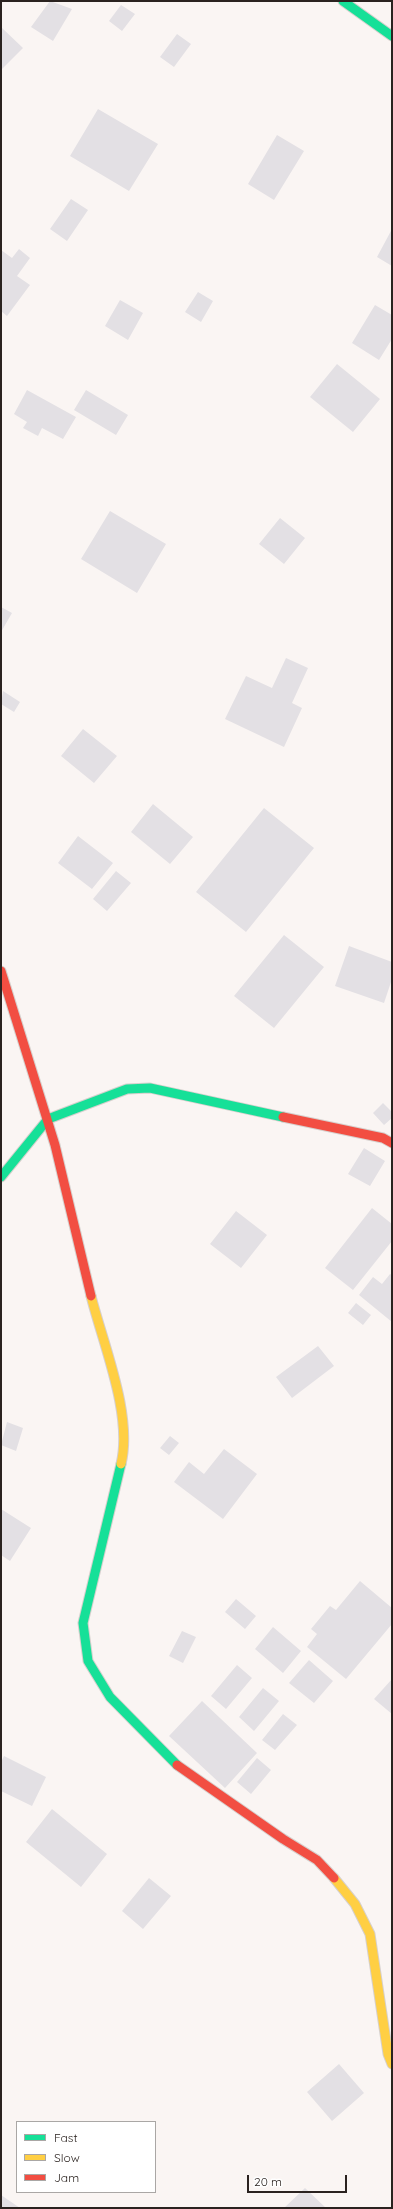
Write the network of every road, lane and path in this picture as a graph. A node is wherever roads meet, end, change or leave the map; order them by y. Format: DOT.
graph roads {
  1 [pos="343,1"];
  2 [pos="392,36"];
  3 [pos="1,971"];
  4 [pos="48,1119"];
  5 [pos="392,1143"];
  6 [pos="1,1177"];
  7 [pos="392,2064"];
  1 -- 2 [label="street"];
  3 -- 4 [label="street"];
  4 -- 5 [label="street"];
  4 -- 6 [label="street"];
  4 -- 7 [label="street"];
}
